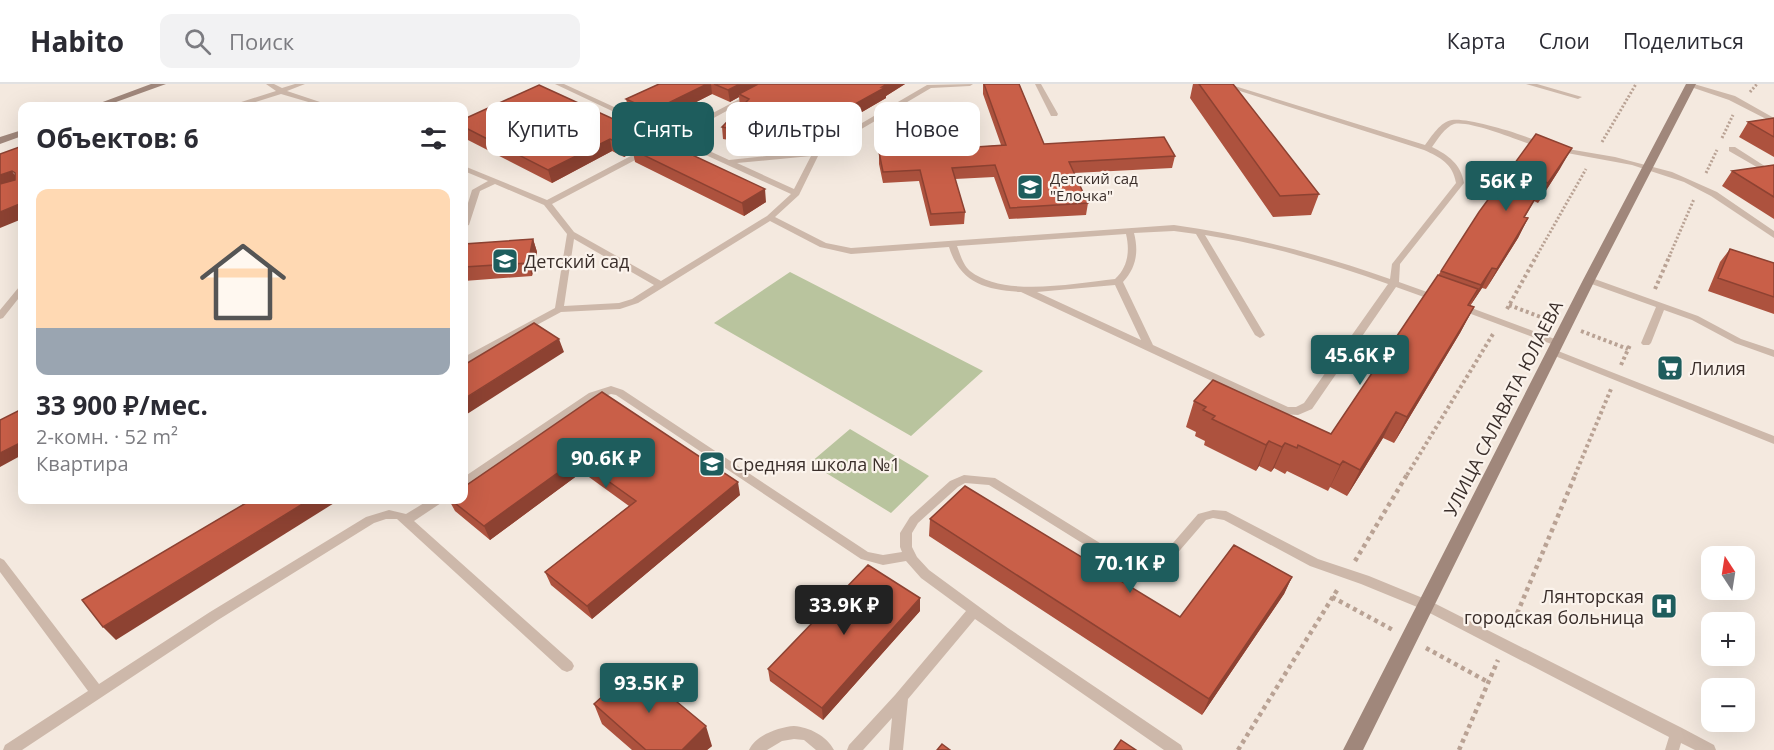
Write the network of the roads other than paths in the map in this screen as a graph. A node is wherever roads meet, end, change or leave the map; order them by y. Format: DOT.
graph roads {
  1 [pos="161,84"];
  2 [pos="268,84"];
  3 [pos="302,84"];
  4 [pos="558,84"];
  5 [pos="772,84"];
  6 [pos="970,84"];
  7 [pos="1038,84"];
  8 [pos="1221,84"];
  9 [pos="1532,84"];
  10 [pos="1691,84"];
  11 [pos="931,85"];
  12 [pos="280,91"];
  13 [pos="1578,97"];
  14 [pos="109,102"];
  15 [pos="249,102"];
  16 [pos="315,102"];
  17 [pos="612,109"];
  18 [pos="1054,114"];
  19 [pos="714,115"];
  20 [pos="1774,121"];
  21 [pos="862,126"];
  22 [pos="18,134"];
  23 [pos="0,141"];
  24 [pos="1426,148"];
  25 [pos="1732,149"];
  26 [pos="714,155"];
  27 [pos="637,156"];
  28 [pos="787,156"];
  29 [pos="814,156"];
  30 [pos="729,162"];
  31 [pos="1647,166"];
  32 [pos="468,170"];
  33 [pos="1774,175"];
  34 [pos="494,181"];
  35 [pos="796,193"];
  36 [pos="547,203"];
  37 [pos="468,215"];
  38 [pos="770,218"];
  39 [pos="1198,230"];
  40 [pos="1129,231"];
  41 [pos="572,234"];
  42 [pos="1774,235"];
  43 [pos="952,243"];
  44 [pos="1589,280"];
  45 [pos="1118,282"];
  46 [pos="1394,283"];
  47 [pos="661,285"];
  48 [pos="1023,289"];
  49 [pos="18,294"];
  50 [pos="1661,306"];
  51 [pos="559,309"];
  52 [pos="0,316"];
  53 [pos="1260,335"];
  54 [pos="1646,343"];
  55 [pos="1149,347"];
  56 [pos="1555,348"];
  57 [pos="1774,354"];
  58 [pos="468,359"];
  59 [pos="1774,440"];
  60 [pos="468,479"];
  61 [pos="432,504"];
  62 [pos="406,520"];
  63 [pos="910,555"];
  64 [pos="0,563"];
  65 [pos="1426,605"];
  66 [pos="974,610"];
  67 [pos="567,666"];
  68 [pos="97,693"];
  69 [pos="901,697"];
  70 [pos="1677,734"];
  71 [pos="10,750"];
  72 [pos="756,750"];
  73 [pos="827,750"];
  74 [pos="854,750"];
  75 [pos="896,750"];
  76 [pos="1176,750"];
  77 [pos="1353,750"];
  78 [pos="1672,750"];
  79 [pos="1709,750"];
  1 -- 14 [label="street"];
  2 -- 12 [label="lane"];
  3 -- 12 [label="lane"];
  4 -- 17 [label="lane"];
  5 -- 19 [label="lane"];
  6 -- 11 [label="lane"];
  7 -- 18 [label="lane"];
  8 -- 24 [label="lane"];
  9 -- 13 [label="lane"];
  10 -- 20 [label="lane"];
  10 -- 31 [label="street, УЛИЦА САЛАВАТА ЮЛАЕВА"];
  11 -- 21 [label="lane"];
  12 -- 15 [label="lane"];
  12 -- 16 [label="lane"];
  22 -- 23 [label="street"];
  24 -- 31 [label="lane"];
  24 -- 46 [label="lane"];
  25 -- 33 [label="lane"];
  26 -- 30 [label="lane"];
  27 -- 36 [label="lane"];
  28 -- 30 [label="lane"];
  29 -- 35 [label="lane"];
  30 -- 35 [label="lane"];
  31 -- 42 [label="lane"];
  31 -- 44 [label="street, УЛИЦА САЛАВАТА ЮЛАЕВА"];
  32 -- 34 [label="lane"];
  34 -- 36 [label="lane"];
  34 -- 37 [label="lane"];
  35 -- 38 [label="lane"];
  36 -- 41 [label="lane"];
  38 -- 43 [label="lane"];
  38 -- 47 [label="lane"];
  39 -- 40 [label="lane"];
  39 -- 46 [label="lane"];
  39 -- 53 [label="lane"];
  40 -- 43 [label="lane"];
  40 -- 45 [label="lane"];
  41 -- 47 [label="lane"];
  41 -- 51 [label="lane"];
  43 -- 48 [label="lane"];
  44 -- 50 [label="lane"];
  44 -- 56 [label="street, УЛИЦА САЛАВАТА ЮЛАЕВА"];
  45 -- 48 [label="lane"];
  45 -- 55 [label="lane"];
  46 -- 55 [label="lane"];
  46 -- 56 [label="lane"];
  47 -- 51 [label="lane"];
  48 -- 55 [label="lane"];
  49 -- 52 [label="lane"];
  50 -- 54 [label="lane"];
  50 -- 57 [label="lane"];
  51 -- 58 [label="lane"];
  56 -- 59 [label="lane"];
  56 -- 65 [label="street, УЛИЦА САЛАВАТА ЮЛАЕВА"];
  60 -- 63 [label="lane"];
  61 -- 62 [label="lane"];
  62 -- 67 [label="lane"];
  62 -- 68 [label="lane"];
  63 -- 65 [label="lane"];
  63 -- 66 [label="lane"];
  64 -- 68 [label="lane"];
  65 -- 70 [label="lane"];
  65 -- 77 [label="street, УЛИЦА САЛАВАТА ЮЛАЕВА"];
  66 -- 69 [label="lane"];
  66 -- 76 [label="lane"];
  68 -- 71 [label="lane"];
  69 -- 74 [label="lane"];
  69 -- 75 [label="lane"];
  70 -- 78 [label="lane"];
  70 -- 79 [label="lane"];
  72 -- 73 [label="lane"];
}
